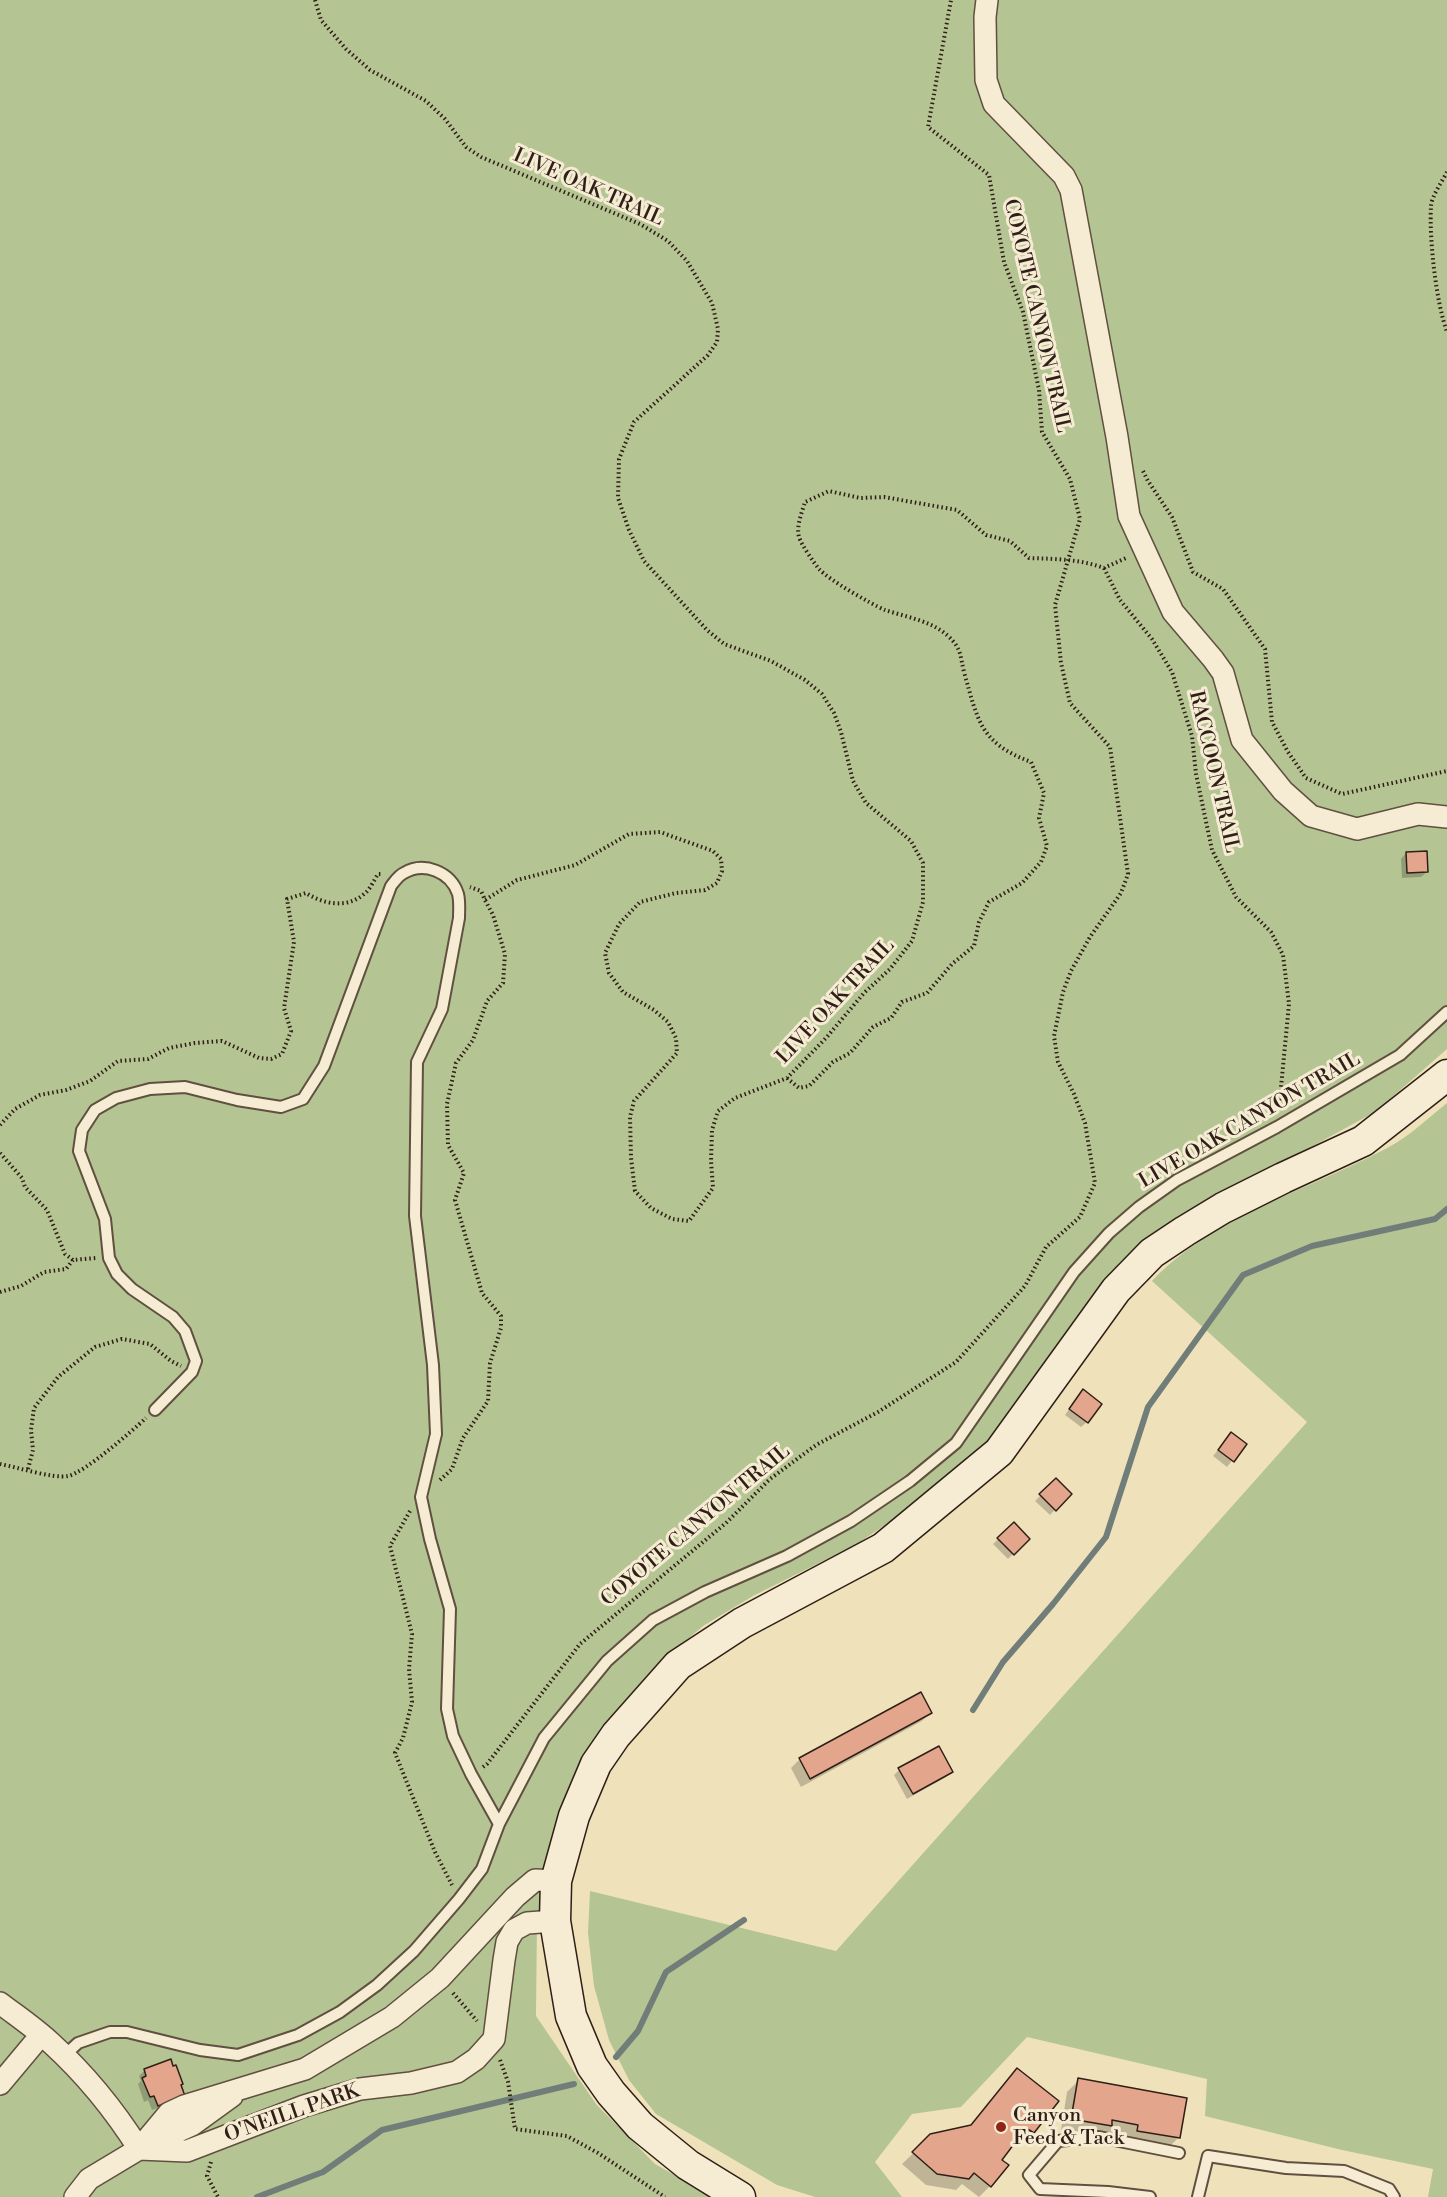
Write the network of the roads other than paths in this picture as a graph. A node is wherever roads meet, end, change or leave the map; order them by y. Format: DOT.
graph roads {
  1 [pos="987,0"];
  2 [pos="1447,817"];
  3 [pos="1447,1012"];
  4 [pos="1447,1075"];
  5 [pos="154,1410"];
  6 [pos="499,1824"];
  7 [pos="556,1881"];
  8 [pos="483,1931"];
  9 [pos="557,1931"];
  10 [pos="506,1950"];
  11 [pos="0,2003"];
  12 [pos="41,2035"];
  13 [pos="64,2056"];
  14 [pos="0,2084"];
  15 [pos="139,2149"];
  16 [pos="1179,2152"];
  17 [pos="75,2197"];
  18 [pos="740,2197"];
  19 [pos="1150,2197"];
  20 [pos="1197,2197"];
  21 [pos="1394,2197"];
  1 -- 2 [label="street"];
  3 -- 6 [label="lane, LIVE OAK CANYON TRAIL"];
  4 -- 7 [label="main road"];
  5 -- 6 [label="lane"];
  6 -- 13 [label="lane, LIVE OAK CANYON TRAIL"];
  7 -- 8 [label="street, O'NEILL PARK"];
  7 -- 9 [label="main road"];
  8 -- 10 [label="street"];
  8 -- 15 [label="street, O'NEILL PARK"];
  9 -- 10 [label="street"];
  9 -- 18 [label="main road"];
  10 -- 15 [label="street, O'NEILL PARK"];
  11 -- 12 [label="street"];
  12 -- 13 [label="street"];
  12 -- 14 [label="street"];
  13 -- 15 [label="street"];
  15 -- 17 [label="street, O'NEILL PARK"];
  16 -- 19 [label="lane"];
  20 -- 21 [label="lane"];
}
